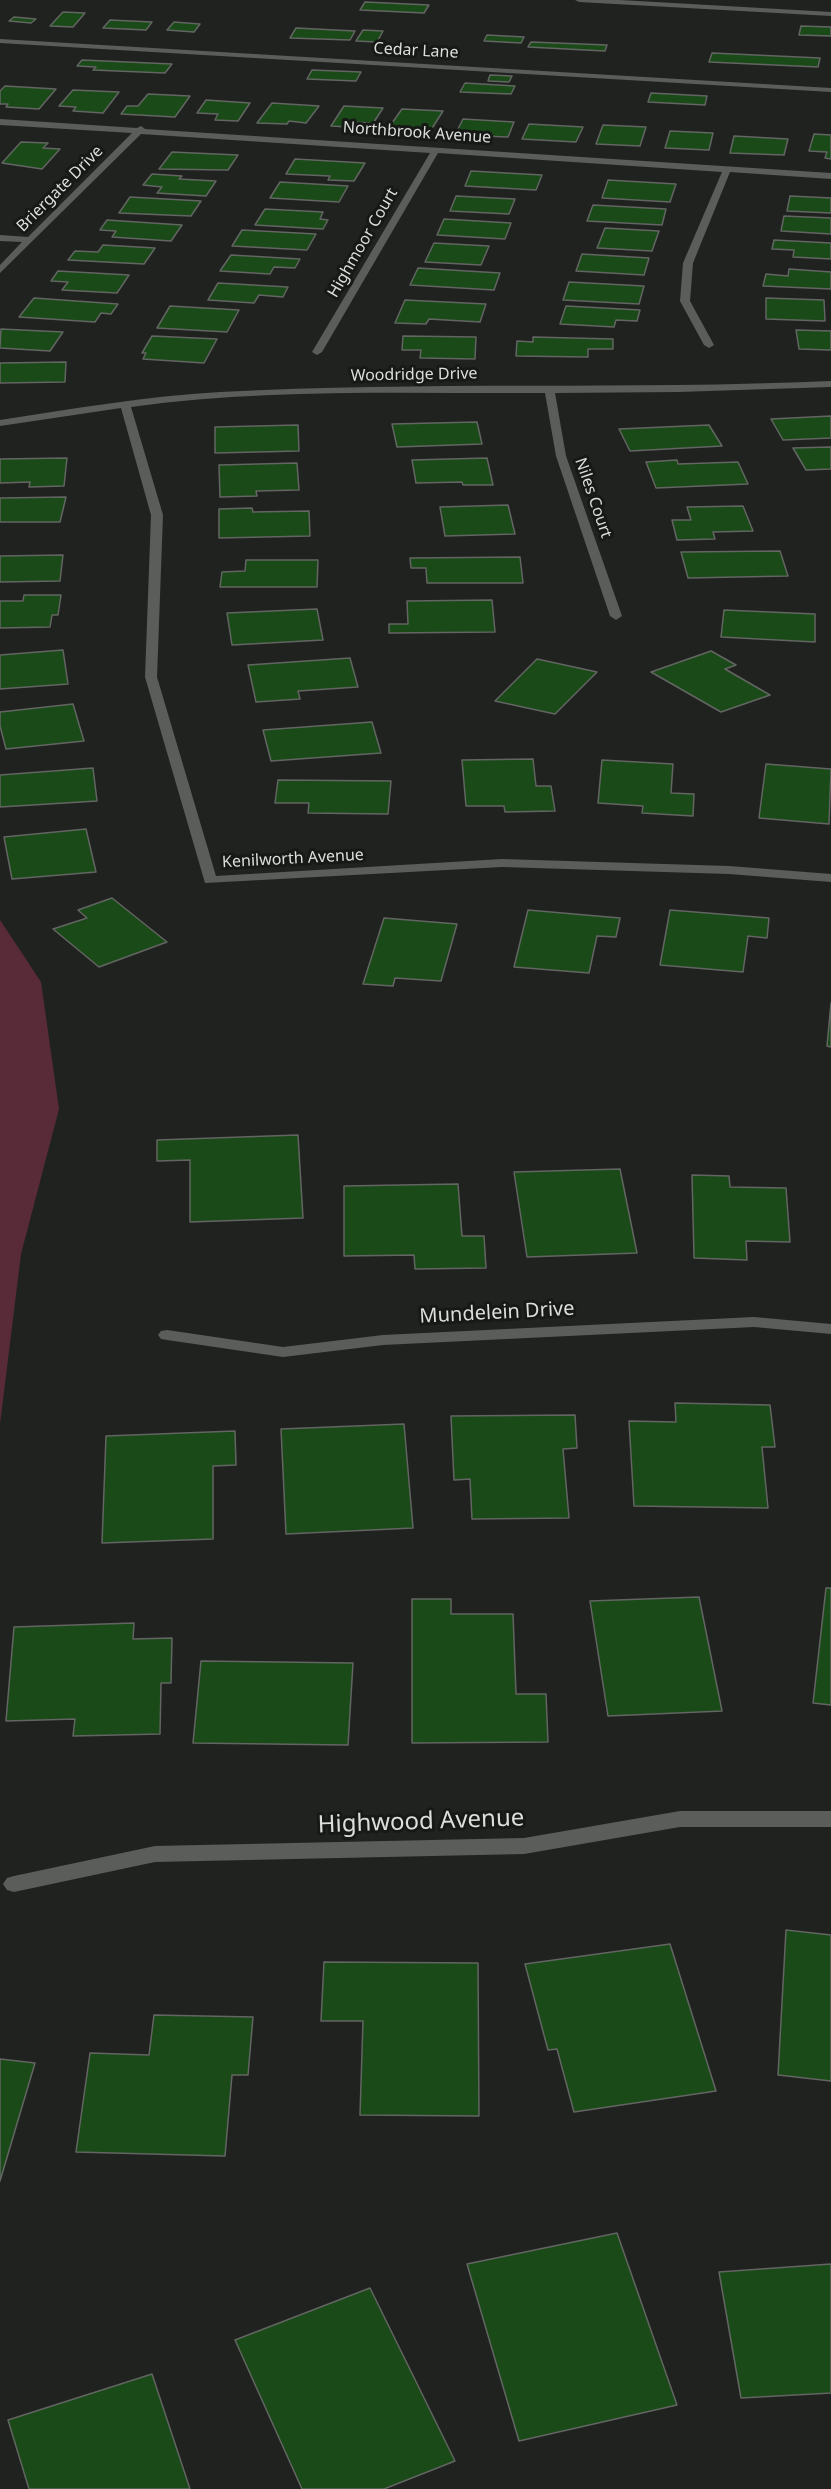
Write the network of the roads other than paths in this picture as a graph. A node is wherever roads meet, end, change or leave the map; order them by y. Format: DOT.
graph roads {
  1 [pos="579,0"];
  2 [pos="831,14"];
  3 [pos="0,41"];
  4 [pos="831,90"];
  5 [pos="0,122"];
  6 [pos="141,129"];
  7 [pos="436,149"];
  8 [pos="727,169"];
  9 [pos="831,176"];
  10 [pos="0,238"];
  11 [pos="30,240"];
  12 [pos="0,270"];
  13 [pos="709,345"];
  14 [pos="317,352"];
  15 [pos="831,384"];
  16 [pos="549,389"];
  17 [pos="125,404"];
  18 [pos="0,423"];
  19 [pos="616,616"];
  20 [pos="831,878"];
  21 [pos="831,1329"];
  22 [pos="166,1335"];
  23 [pos="831,1819"];
  24 [pos="14,1884"];
  1 -- 2 [label="street"];
  3 -- 4 [label="street, Cedar Lane"];
  5 -- 6 [label="street, Northbrook Avenue"];
  6 -- 7 [label="street, Northbrook Avenue"];
  6 -- 11 [label="street, Briergate Drive"];
  7 -- 8 [label="street, Northbrook Avenue"];
  7 -- 14 [label="street, Highmoor Court"];
  8 -- 9 [label="street, Northbrook Avenue"];
  8 -- 13 [label="street"];
  10 -- 11 [label="street"];
  11 -- 12 [label="street, Briergate Drive"];
  15 -- 16 [label="street, Woodridge Drive"];
  16 -- 17 [label="street, Woodridge Drive"];
  16 -- 19 [label="street, Niles Court"];
  17 -- 18 [label="street, Woodridge Drive"];
  17 -- 20 [label="street, Kenilworth Avenue"];
  21 -- 22 [label="street, Mundelein Drive"];
  23 -- 24 [label="street, Highwood Avenue"];
}
